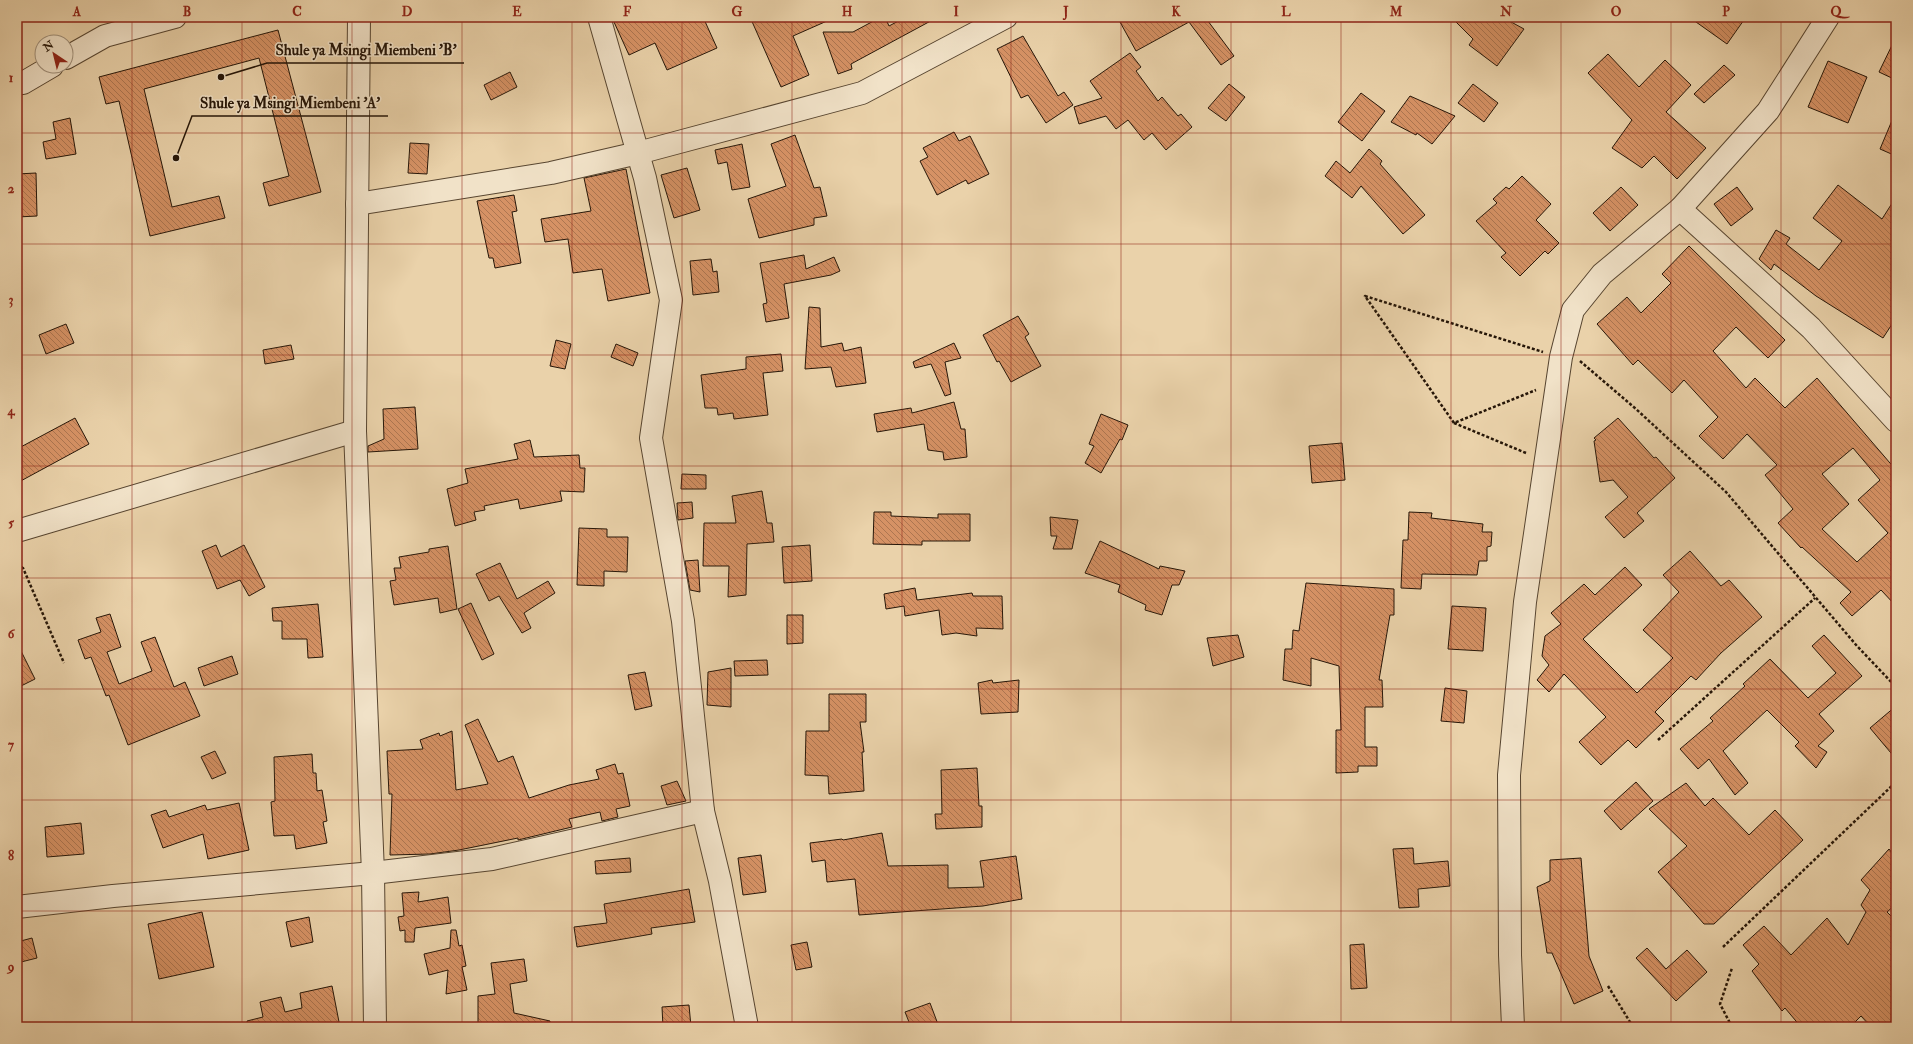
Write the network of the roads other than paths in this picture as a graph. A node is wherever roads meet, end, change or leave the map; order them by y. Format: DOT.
graph roads {
  1 [pos="175,17"];
  2 [pos="359,17"];
  3 [pos="599,17"];
  4 [pos="1006,17"];
  5 [pos="1828,17"];
  6 [pos="74,53"];
  7 [pos="38,74"];
  8 [pos="17,84"];
  9 [pos="638,153"];
  10 [pos="357,204"];
  11 [pos="1680,209"];
  12 [pos="1896,421"];
  13 [pos="355,431"];
  14 [pos="17,531"];
  15 [pos="703,811"];
  16 [pos="373,873"];
  17 [pos="17,907"];
  18 [pos="375,1027"];
  19 [pos="747,1027"];
  20 [pos="1513,1027"];
  1 -- 6 [label="street"];
  2 -- 10 [label="street"];
  3 -- 9 [label="street"];
  4 -- 9 [label="street"];
  5 -- 11 [label="street"];
  7 -- 8 [label="street"];
  9 -- 10 [label="street"];
  9 -- 15 [label="street"];
  10 -- 13 [label="street"];
  11 -- 12 [label="street"];
  11 -- 20 [label="street"];
  13 -- 14 [label="street"];
  13 -- 16 [label="street"];
  15 -- 16 [label="street"];
  15 -- 19 [label="street"];
  16 -- 17 [label="street"];
  16 -- 18 [label="street"];
}
